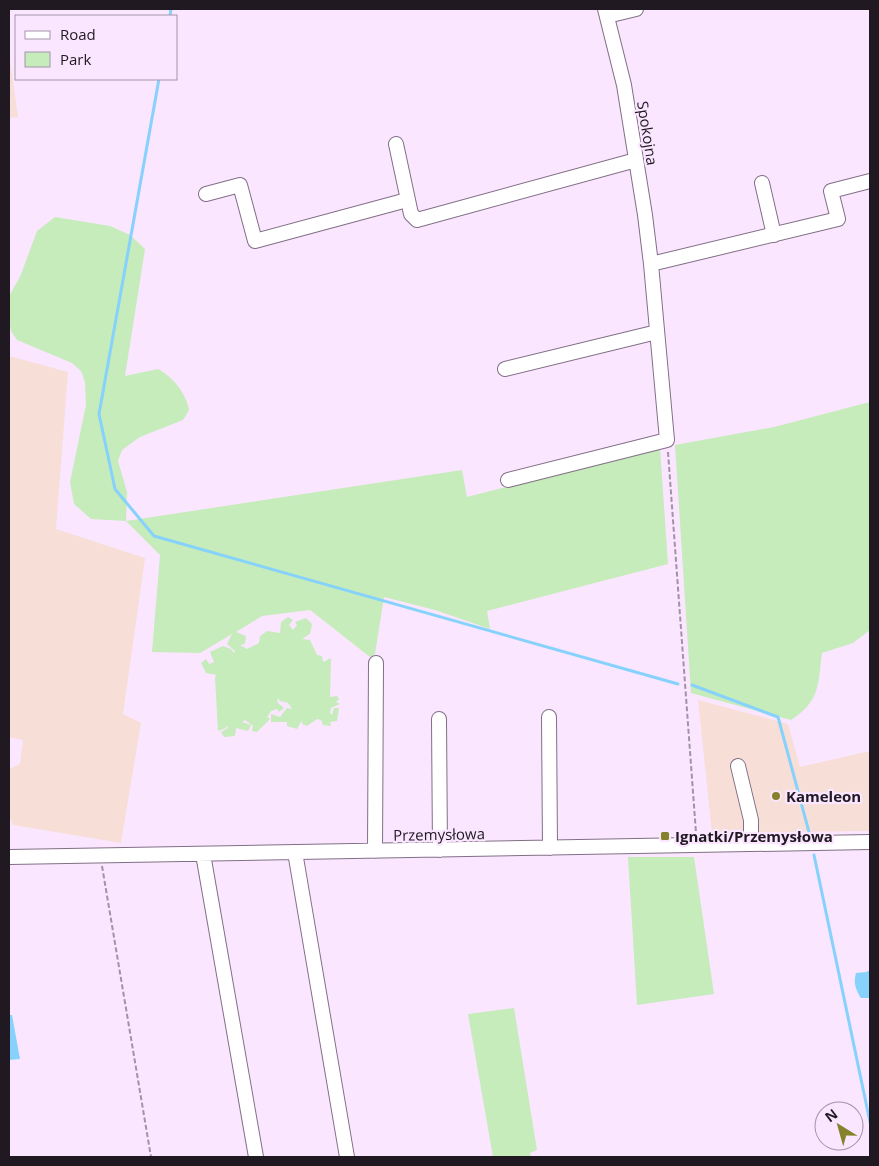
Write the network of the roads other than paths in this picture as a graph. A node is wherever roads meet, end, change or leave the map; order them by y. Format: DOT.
graph roads {
  1 [pos="636,9"];
  2 [pos="606,12"];
  3 [pos="396,144"];
  4 [pos="636,160"];
  5 [pos="870,181"];
  6 [pos="762,183"];
  7 [pos="206,194"];
  8 [pos="407,200"];
  9 [pos="774,235"];
  10 [pos="651,264"];
  11 [pos="657,332"];
  12 [pos="505,368"];
  13 [pos="508,480"];
  14 [pos="376,663"];
  15 [pos="549,717"];
  16 [pos="439,719"];
  17 [pos="738,766"];
  18 [pos="870,842"];
  19 [pos="751,844"];
  20 [pos="550,848"];
  21 [pos="440,850"];
  22 [pos="375,851"];
  23 [pos="295,852"];
  24 [pos="203,854"];
  25 [pos="9,857"];
  26 [pos="256,1157"];
  27 [pos="347,1157"];
  1 -- 2 [label="street"];
  2 -- 4 [label="street, Spokojna"];
  3 -- 8 [label="street"];
  4 -- 8 [label="street"];
  4 -- 10 [label="street, Spokojna"];
  5 -- 9 [label="street"];
  6 -- 9 [label="street"];
  7 -- 8 [label="street"];
  9 -- 10 [label="street"];
  10 -- 11 [label="street, Spokojna"];
  11 -- 12 [label="street"];
  11 -- 13 [label="street, Spokojna"];
  14 -- 22 [label="street"];
  15 -- 20 [label="street"];
  16 -- 21 [label="street"];
  17 -- 19 [label="street"];
  18 -- 19 [label="street, Przemysłowa"];
  19 -- 20 [label="street, Przemysłowa"];
  20 -- 21 [label="street, Przemysłowa"];
  21 -- 22 [label="street, Przemysłowa"];
  22 -- 23 [label="street, Przemysłowa"];
  23 -- 24 [label="street, Przemysłowa"];
  23 -- 27 [label="street"];
  24 -- 25 [label="street, Przemysłowa"];
  24 -- 26 [label="street"];
}
